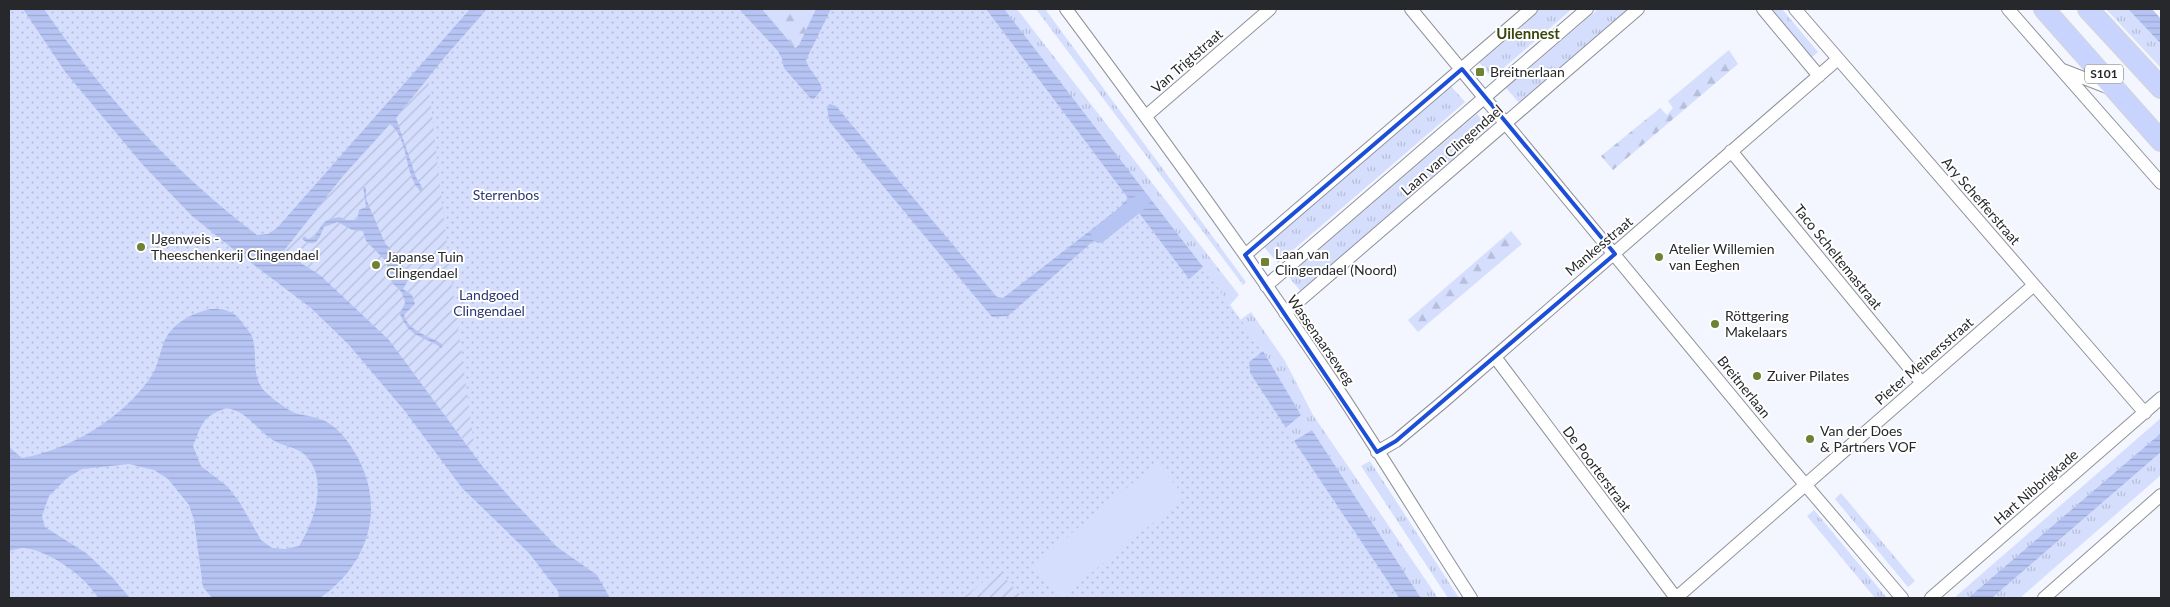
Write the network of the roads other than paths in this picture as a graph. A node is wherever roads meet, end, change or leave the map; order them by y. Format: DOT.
graph roads {
  1 [pos="1066,9"];
  2 [pos="1270,9"];
  3 [pos="1411,9"];
  4 [pos="1531,9"];
  5 [pos="1587,9"];
  6 [pos="1638,9"];
  7 [pos="1763,9"];
  8 [pos="1795,9"];
  9 [pos="2008,9"];
  10 [pos="2044,9"];
  11 [pos="2088,9"];
  12 [pos="1838,59"];
  13 [pos="1462,69"];
  14 [pos="2061,69"];
  15 [pos="1819,76"];
  16 [pos="2161,88"];
  17 [pos="2120,92"];
  18 [pos="1485,96"];
  19 [pos="1146,116"];
  20 [pos="1507,123"];
  21 [pos="2161,141"];
  22 [pos="1732,152"];
  23 [pos="2161,183"];
  24 [pos="1615,254"];
  25 [pos="1245,255"];
  26 [pos="2034,285"];
  27 [pos="1266,286"];
  28 [pos="1285,313"];
  29 [pos="1495,357"];
  30 [pos="1921,382"];
  31 [pos="2161,398"];
  32 [pos="2144,412"];
  33 [pos="1377,452"];
  34 [pos="1807,484"];
  35 [pos="2161,495"];
  36 [pos="1471,598"];
  37 [pos="1676,598"];
  38 [pos="1902,598"];
  39 [pos="1931,598"];
  40 [pos="2044,598"];
  1 -- 19 [label="street, Wassenaarseweg"];
  2 -- 19 [label="street, Van Trigtstraat"];
  3 -- 13 [label="street, Breitnerlaan"];
  4 -- 13 [label="street"];
  5 -- 18 [label="street, Laan van Clingendael"];
  6 -- 20 [label="street, Laan van Clingendael"];
  7 -- 15 [label="street"];
  8 -- 12 [label="street, Ary Schefferstraat"];
  9 -- 14 [label="street"];
  10 -- 17 [label="main road, S101"];
  11 -- 16 [label="main road, S101"];
  12 -- 15 [label="street, Mankesstraat"];
  12 -- 26 [label="street, Ary Schefferstraat"];
  13 -- 18 [label="street, Breitnerlaan"];
  13 -- 25 [label="street"];
  14 -- 17 [label="street"];
  14 -- 23 [label="street"];
  15 -- 22 [label="street, Mankesstraat"];
  17 -- 21 [label="main road, S101"];
  18 -- 20 [label="street, Breitnerlaan"];
  18 -- 27 [label="street, Laan van Clingendael"];
  19 -- 25 [label="street, Wassenaarseweg"];
  20 -- 24 [label="street, Breitnerlaan"];
  20 -- 28 [label="street, Laan van Clingendael"];
  22 -- 24 [label="street, Mankesstraat"];
  22 -- 30 [label="street, Taco Scheltemastraat"];
  24 -- 29 [label="street, Mankesstraat"];
  24 -- 34 [label="street, Breitnerlaan"];
  25 -- 27 [label="street, Wassenaarseweg"];
  26 -- 30 [label="street, Pieter Meinersstraat"];
  26 -- 32 [label="street, Ary Schefferstraat"];
  27 -- 28 [label="street, Wassenaarseweg"];
  28 -- 33 [label="street, Wassenaarseweg"];
  29 -- 33 [label="street, Mankesstraat"];
  29 -- 37 [label="street, De Poorterstraat"];
  30 -- 34 [label="street, Pieter Meinersstraat"];
  31 -- 32 [label="street, Hart Nibbrigkade"];
  32 -- 39 [label="street, Hart Nibbrigkade"];
  33 -- 36 [label="street, Wassenaarseweg"];
  34 -- 37 [label="street, Pieter Meinersstraat"];
  34 -- 38 [label="street, Breitnerlaan"];
  35 -- 40 [label="street"];
}
